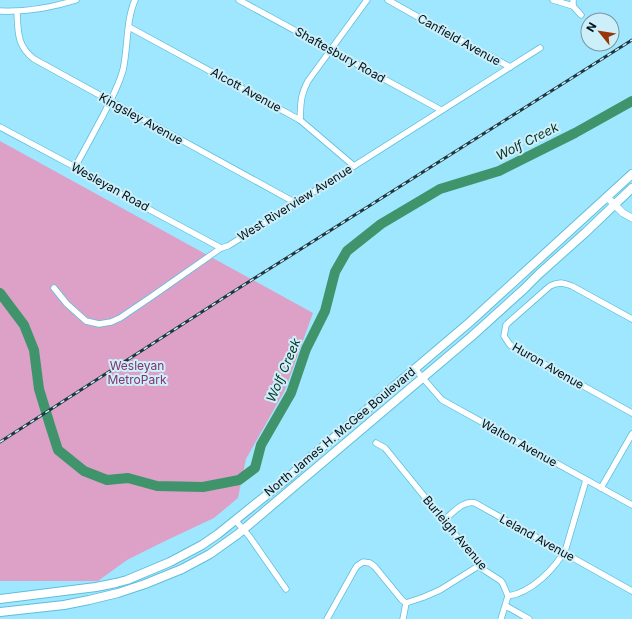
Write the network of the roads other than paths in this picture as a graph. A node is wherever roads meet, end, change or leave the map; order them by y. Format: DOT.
graph roads {
  1 [pos="76,0"];
  2 [pos="239,0"];
  3 [pos="367,0"];
  4 [pos="388,0"];
  5 [pos="553,0"];
  6 [pos="133,1"];
  7 [pos="573,3"];
  8 [pos="0,11"];
  9 [pos="17,12"];
  10 [pos="580,14"];
  11 [pos="129,27"];
  12 [pos="540,48"];
  13 [pos="331,50"];
  14 [pos="510,67"];
  15 [pos="111,102"];
  16 [pos="441,110"];
  17 [pos="300,120"];
  18 [pos="0,126"];
  19 [pos="354,166"];
  20 [pos="75,167"];
  21 [pos="632,174"];
  22 [pos="632,188"];
  23 [pos="607,197"];
  24 [pos="296,203"];
  25 [pos="614,205"];
  26 [pos="632,218"];
  27 [pos="221,248"];
  28 [pos="54,288"];
  29 [pos="632,319"];
  30 [pos="415,369"];
  31 [pos="422,377"];
  32 [pos="632,414"];
  33 [pos="632,434"];
  34 [pos="376,443"];
  35 [pos="586,480"];
  36 [pos="601,488"];
  37 [pos="632,505"];
  38 [pos="444,520"];
  39 [pos="236,521"];
  40 [pos="244,529"];
  41 [pos="563,553"];
  42 [pos="480,565"];
  43 [pos="286,589"];
  44 [pos="632,591"];
  45 [pos="508,596"];
  46 [pos="0,598"];
  47 [pos="406,603"];
  48 [pos="506,606"];
  49 [pos="0,612"];
  50 [pos="327,619"];
  51 [pos="403,619"];
  52 [pos="501,619"];
  53 [pos="529,619"];
  1 -- 9 [label="street"];
  2 -- 13 [label="street, Shaftesbury Road"];
  3 -- 13 [label="street"];
  4 -- 14 [label="street, Canfield Avenue"];
  5 -- 7 [label="street"];
  6 -- 11 [label="street"];
  7 -- 10 [label="street"];
  8 -- 9 [label="street"];
  9 -- 15 [label="street, Kingsley Avenue"];
  11 -- 15 [label="street"];
  11 -- 17 [label="street, Alcott Avenue"];
  12 -- 14 [label="street, West Riverview Avenue"];
  13 -- 16 [label="street, Shaftesbury Road"];
  13 -- 17 [label="street"];
  14 -- 16 [label="street, West Riverview Avenue"];
  15 -- 20 [label="street"];
  15 -- 24 [label="street, Kingsley Avenue"];
  16 -- 19 [label="street, West Riverview Avenue"];
  17 -- 19 [label="street, Alcott Avenue"];
  18 -- 20 [label="street, Wesleyan Road"];
  19 -- 24 [label="street, West Riverview Avenue"];
  20 -- 27 [label="street, Wesleyan Road"];
  21 -- 23 [label="main road, North James H. McGee Boulevard"];
  22 -- 25 [label="main road, North James H. McGee Boulevard"];
  23 -- 25 [label="street"];
  23 -- 30 [label="main road, North James H. McGee Boulevard"];
  24 -- 27 [label="street, West Riverview Avenue"];
  25 -- 26 [label="street"];
  25 -- 31 [label="main road, North James H. McGee Boulevard"];
  27 -- 28 [label="street, West Riverview Avenue"];
  29 -- 32 [label="street, Huron Avenue"];
  30 -- 31 [label="street, Walton Avenue"];
  30 -- 39 [label="main road, North James H. McGee Boulevard"];
  31 -- 35 [label="street, Walton Avenue"];
  31 -- 40 [label="main road, North James H. McGee Boulevard"];
  33 -- 36 [label="street"];
  34 -- 38 [label="street, Burleigh Avenue"];
  35 -- 36 [label="street, Walton Avenue"];
  35 -- 41 [label="street"];
  36 -- 37 [label="street, Walton Avenue"];
  38 -- 41 [label="street, Leland Avenue"];
  38 -- 42 [label="street, Burleigh Avenue"];
  39 -- 40 [label="street"];
  39 -- 46 [label="main road, North James H. McGee Boulevard"];
  40 -- 43 [label="street"];
  40 -- 49 [label="main road, North James H. McGee Boulevard"];
  41 -- 44 [label="street, Leland Avenue"];
  41 -- 45 [label="street"];
  42 -- 45 [label="street, Burleigh Avenue"];
  42 -- 47 [label="street"];
  45 -- 48 [label="street"];
  47 -- 50 [label="street"];
  47 -- 51 [label="street"];
  48 -- 52 [label="street"];
  48 -- 53 [label="street"];
}
